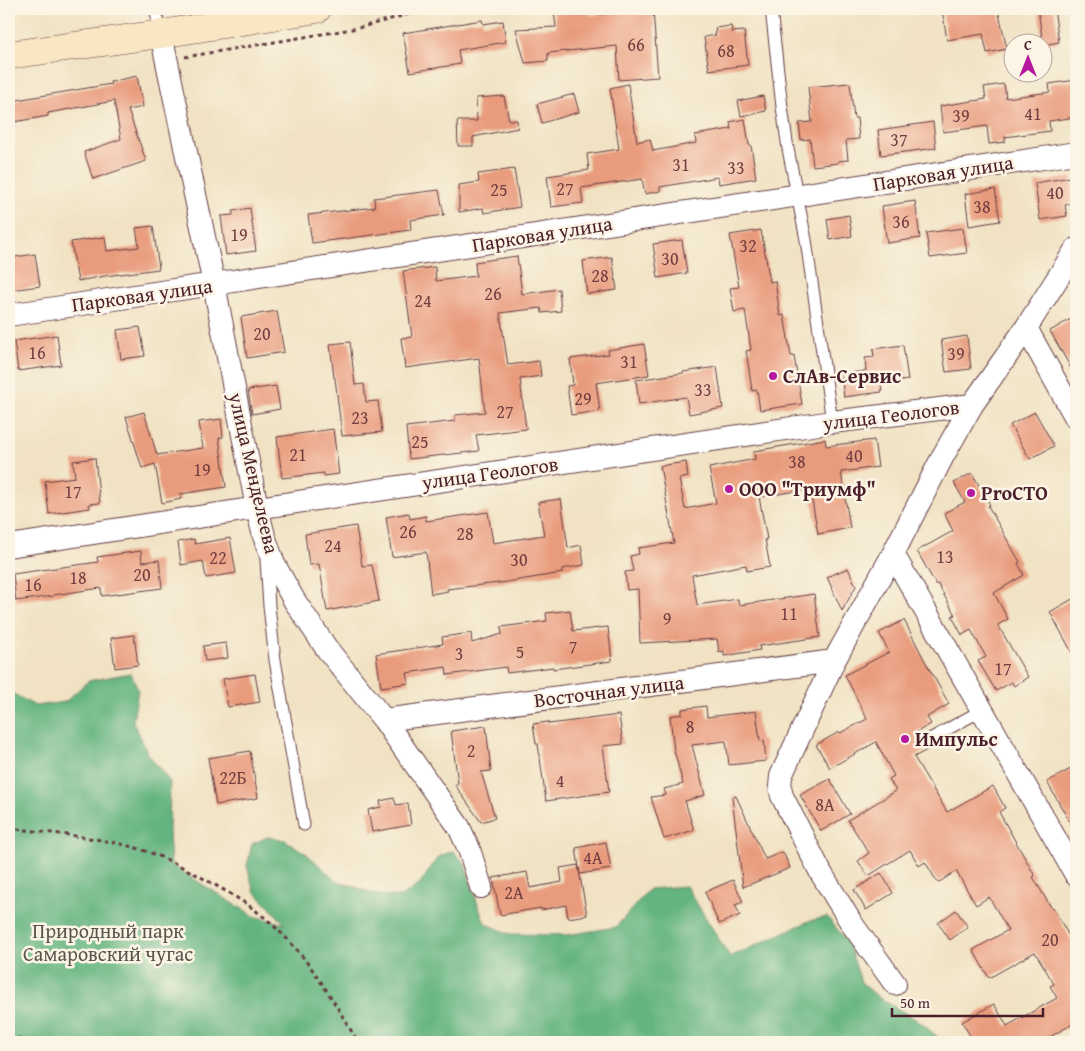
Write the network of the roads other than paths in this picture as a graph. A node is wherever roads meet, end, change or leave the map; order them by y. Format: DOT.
graph roads {
  1 [pos="317,9"];
  2 [pos="771,9"];
  3 [pos="158,21"];
  4 [pos="9,55"];
  5 [pos="1076,153"];
  6 [pos="797,194"];
  7 [pos="1076,249"];
  8 [pos="214,284"];
  9 [pos="9,315"];
  10 [pos="1026,328"];
  11 [pos="972,405"];
  12 [pos="1076,418"];
  13 [pos="832,422"];
  14 [pos="258,508"];
  15 [pos="264,536"];
  16 [pos="9,546"];
  17 [pos="893,554"];
  18 [pos="834,661"];
  19 [pos="982,710"];
  20 [pos="384,720"];
  21 [pos="930,739"];
  22 [pos="304,825"];
  23 [pos="1076,876"];
  24 [pos="481,887"];
  25 [pos="895,984"];
  1 -- 3 [label="street"];
  2 -- 6 [label="lane"];
  3 -- 4 [label="street"];
  3 -- 8 [label="street, улица Менделеева"];
  5 -- 6 [label="street, Парковая улица"];
  6 -- 8 [label="street, Парковая улица"];
  6 -- 13 [label="lane"];
  7 -- 10 [label="street"];
  8 -- 9 [label="street, Парковая улица"];
  8 -- 14 [label="street, улица Менделеева"];
  10 -- 11 [label="street"];
  10 -- 12 [label="street"];
  11 -- 13 [label="street, улица Геологов"];
  11 -- 17 [label="street"];
  13 -- 14 [label="street, улица Геологов"];
  14 -- 15 [label="street, улица Менделеева"];
  14 -- 16 [label="street, улица Геологов"];
  15 -- 20 [label="street, улица Менделеева"];
  15 -- 22 [label="lane"];
  17 -- 18 [label="street"];
  17 -- 19 [label="street"];
  18 -- 20 [label="street, Восточная улица"];
  18 -- 25 [label="street"];
  19 -- 21 [label="lane"];
  19 -- 23 [label="street"];
  20 -- 24 [label="street, улица Менделеева"];
}
